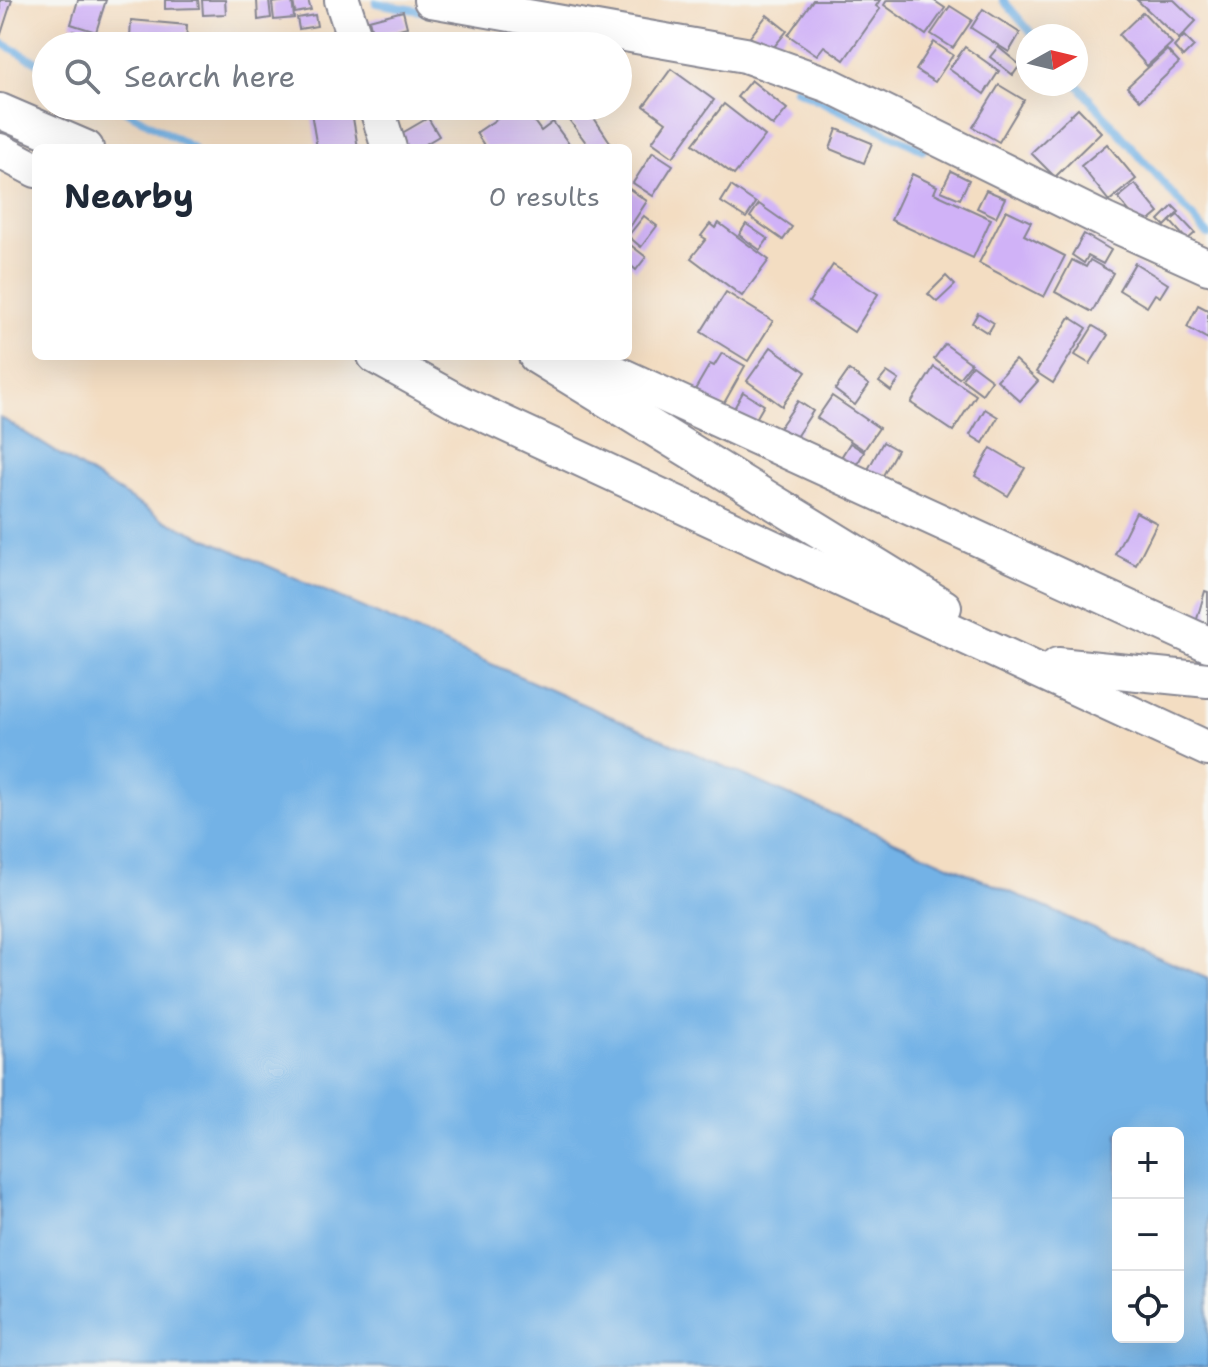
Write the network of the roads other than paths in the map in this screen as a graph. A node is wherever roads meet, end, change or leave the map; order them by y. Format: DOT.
graph roads {
  1 [pos="342,0"];
  2 [pos="431,0"];
  3 [pos="352,32"];
  4 [pos="614,32"];
  5 [pos="632,35"];
  6 [pos="0,111"];
  7 [pos="380,120"];
  8 [pos="77,144"];
  9 [pos="388,144"];
  10 [pos="0,151"];
  11 [pos="32,168"];
  12 [pos="1205,261"];
  13 [pos="382,360"];
  14 [pos="543,360"];
  15 [pos="588,360"];
  16 [pos="975,642"];
  17 [pos="1208,644"];
  18 [pos="1052,675"];
  19 [pos="1208,680"];
  20 [pos="1208,749"];
  1 -- 3 [label="street"];
  2 -- 4 [label="street"];
  5 -- 12 [label="street"];
  6 -- 8 [label="street"];
  7 -- 9 [label="street"];
  10 -- 11 [label="street"];
  13 -- 16 [label="street"];
  14 -- 16 [label="street"];
  15 -- 17 [label="street"];
  16 -- 18 [label="street"];
  18 -- 19 [label="street"];
  18 -- 20 [label="street"];
}
